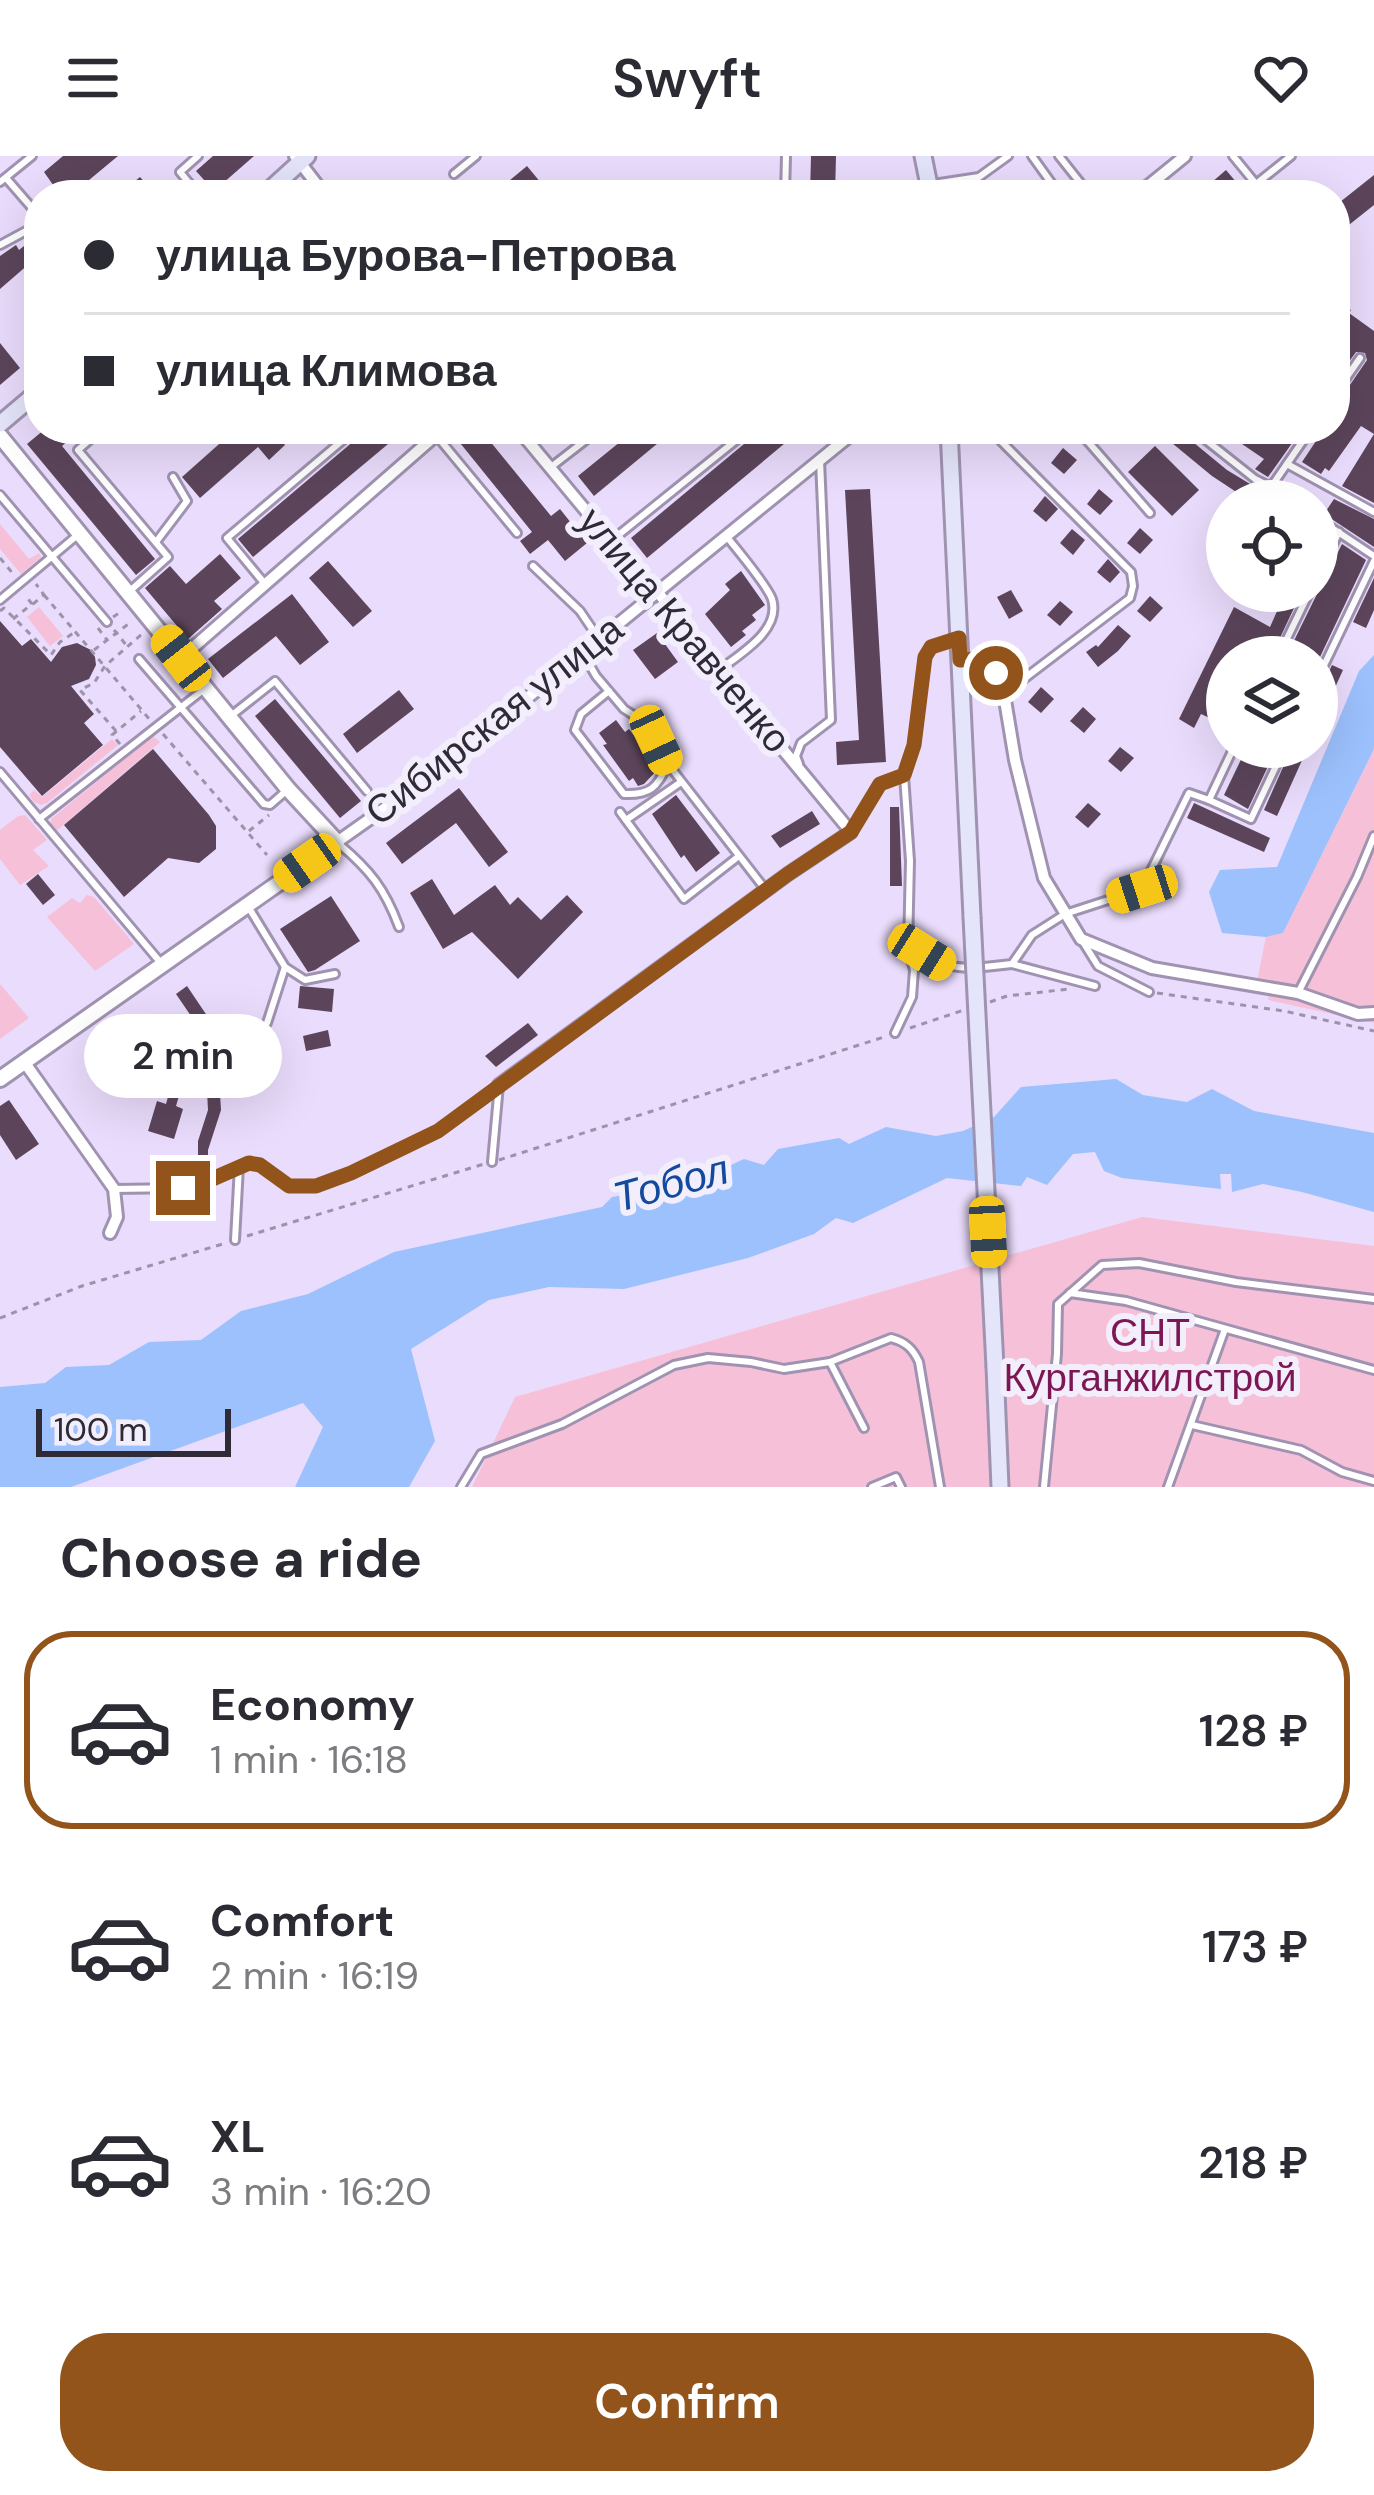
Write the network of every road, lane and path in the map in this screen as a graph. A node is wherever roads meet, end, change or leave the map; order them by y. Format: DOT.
graph roads {
  1 [pos="32,156"];
  2 [pos="198,156"];
  3 [pos="476,156"];
  4 [pos="1007,156"];
  5 [pos="1059,156"];
  6 [pos="1185,156"];
  7 [pos="1233,156"];
  8 [pos="1291,156"];
  9 [pos="300,158"];
  10 [pos="454,174"];
  11 [pos="3,180"];
  12 [pos="187,180"];
  13 [pos="279,180"];
  14 [pos="968,180"];
  15 [pos="1078,180"];
  16 [pos="1155,180"];
  17 [pos="1253,180"];
  18 [pos="1261,180"];
  19 [pos="24,203"];
  20 [pos="1360,358"];
  21 [pos="1350,372"];
  22 [pos="24,404"];
  23 [pos="0,424"];
  24 [pos="0,436"];
  25 [pos="85,444"];
  26 [pos="338,444"];
  27 [pos="426,444"];
  28 [pos="449,444"];
  29 [pos="531,444"];
  30 [pos="580,444"];
  31 [pos="731,444"];
  32 [pos="840,444"];
  33 [pos="950,444"];
  34 [pos="1003,444"];
  35 [pos="1090,444"];
  36 [pos="1211,444"];
  37 [pos="1301,444"];
  38 [pos="820,460"];
  39 [pos="1287,464"];
  40 [pos="550,467"];
  41 [pos="173,477"];
  42 [pos="1257,480"];
  43 [pos="1276,480"];
  44 [pos="0,495"];
  45 [pos="1374,512"];
  46 [pos="1150,513"];
  47 [pos="1339,532"];
  48 [pos="80,533"];
  49 [pos="518,533"];
  50 [pos="728,537"];
  51 [pos="611,541"];
  52 [pos="156,542"];
  53 [pos="53,555"];
  54 [pos="0,558"];
  55 [pos="1374,558"];
  56 [pos="533,566"];
  57 [pos="3,567"];
  58 [pos="16,578"];
  59 [pos="36,584"];
  60 [pos="266,584"];
  61 [pos="658,591"];
  62 [pos="23,593"];
  63 [pos="128,593"];
  64 [pos="44,595"];
  65 [pos="2,604"];
  66 [pos="32,604"];
  67 [pos="13,620"];
  68 [pos="107,622"];
  69 [pos="131,622"];
  70 [pos="76,632"];
  71 [pos="116,633"];
  72 [pos="142,634"];
  73 [pos="1338,636"];
  74 [pos="959,638"];
  75 [pos="599,639"];
  76 [pos="107,640"];
  77 [pos="128,646"];
  78 [pos="92,651"];
  79 [pos="582,652"];
  80 [pos="181,658"];
  81 [pos="139,659"];
  82 [pos="960,660"];
  83 [pos="105,666"];
  84 [pos="718,671"];
  85 [pos="206,688"];
  86 [pos="609,692"];
  87 [pos="1004,694"];
  88 [pos="142,710"];
  89 [pos="181,710"];
  90 [pos="229,717"];
  91 [pos="131,719"];
  92 [pos="116,731"];
  93 [pos="161,732"];
  94 [pos="131,738"];
  95 [pos="668,764"];
  96 [pos="1224,768"];
  97 [pos="1275,768"];
  98 [pos="0,772"];
  99 [pos="803,773"];
  100 [pos="904,775"];
  101 [pos="681,782"];
  102 [pos="367,791"];
  103 [pos="286,796"];
  104 [pos="1209,800"];
  105 [pos="620,812"];
  106 [pos="39,819"];
  107 [pos="626,820"];
  108 [pos="247,832"];
  109 [pos="851,832"];
  110 [pos="1374,836"];
  111 [pos="338,842"];
  112 [pos="267,855"];
  113 [pos="739,856"];
  114 [pos="766,890"];
  115 [pos="247,905"];
  116 [pos="1065,914"];
  117 [pos="399,927"];
  118 [pos="908,931"];
  119 [pos="1081,939"];
  120 [pos="1012,964"];
  121 [pos="163,965"];
  122 [pos="285,967"];
  123 [pos="335,974"];
  124 [pos="1095,986"];
  125 [pos="1149,992"];
  126 [pos="1298,993"];
  127 [pos="985,1004"];
  128 [pos="962,1011"];
  129 [pos="1374,1013"];
  130 [pos="267,1023"];
  131 [pos="1374,1030"];
  132 [pos="896,1033"];
  133 [pos="25,1063"];
  134 [pos="0,1079"];
  135 [pos="499,1085"];
  136 [pos="492,1162"];
  137 [pos="239,1166"];
  138 [pos="114,1190"];
  139 [pos="110,1233"];
  140 [pos="235,1240"];
  141 [pos="1070,1293"];
  142 [pos="1374,1299"];
  143 [pos="0,1318"];
  144 [pos="1225,1329"];
  145 [pos="830,1362"];
  146 [pos="1374,1370"];
  147 [pos="1192,1425"];
  148 [pos="864,1428"];
  149 [pos="1374,1481"];
  150 [pos="461,1487"];
  151 [pos="872,1487"];
  152 [pos="901,1487"];
  153 [pos="940,1487"];
  154 [pos="1000,1487"];
  155 [pos="1044,1487"];
  156 [pos="1168,1487"];
  1 -- 11 [label="lane"];
  2 -- 12 [label="lane"];
  3 -- 10 [label="lane"];
  4 -- 14 [label="lane"];
  5 -- 15 [label="lane"];
  6 -- 16 [label="street"];
  7 -- 17 [label="lane"];
  8 -- 18 [label="lane"];
  9 -- 13 [label="main road"];
  11 -- 19 [label="lane"];
  20 -- 21 [label="lane"];
  22 -- 23 [label="main road"];
  24 -- 48 [label="street"];
  25 -- 52 [label="lane"];
  26 -- 60 [label="lane"];
  27 -- 60 [label="street"];
  28 -- 49 [label="lane"];
  29 -- 40 [label="street, улица Кравченко"];
  30 -- 40 [label="lane"];
  31 -- 51 [label="lane"];
  32 -- 38 [label="street, Сибирская улица"];
  33 -- 74 [label="main road"];
  34 -- 87 [label="lane"];
  35 -- 46 [label="lane"];
  36 -- 42 [label="lane"];
  37 -- 39 [label="lane"];
  38 -- 50 [label="street, Сибирская улица"];
  38 -- 99 [label="lane"];
  39 -- 43 [label="lane"];
  39 -- 45 [label="lane"];
  40 -- 51 [label="street, улица Кравченко"];
  41 -- 52 [label="lane"];
  44 -- 53 [label="lane"];
  47 -- 55 [label="lane"];
  48 -- 53 [label="lane"];
  48 -- 63 [label="street"];
  50 -- 61 [label="street, Сибирская улица"];
  50 -- 84 [label="lane"];
  51 -- 61 [label="street, улица Кравченко"];
  52 -- 63 [label="lane"];
  53 -- 65 [label="lane"];
  53 -- 68 [label="lane"];
  54 -- 57 [label="path"];
  55 -- 73 [label="lane"];
  56 -- 75 [label="lane"];
  57 -- 58 [label="path"];
  59 -- 64 [label="path"];
  60 -- 80 [label="street"];
  61 -- 75 [label="street, Сибирская улица"];
  61 -- 84 [label="street, улица Кравченко"];
  62 -- 66 [label="path"];
  63 -- 80 [label="street"];
  64 -- 66 [label="path"];
  64 -- 70 [label="path"];
  65 -- 67 [label="path"];
  66 -- 67 [label="path"];
  67 -- 70 [label="path"];
  68 -- 71 [label="path"];
  68 -- 76 [label="path"];
  69 -- 71 [label="path"];
  70 -- 78 [label="path"];
  71 -- 76 [label="path"];
  71 -- 77 [label="path"];
  72 -- 77 [label="path"];
  74 -- 82 [label="main road"];
  74 -- 100 [label="lane"];
  75 -- 79 [label="street, Сибирская улица"];
  76 -- 78 [label="path"];
  77 -- 83 [label="path"];
  78 -- 83 [label="path"];
  79 -- 86 [label="lane"];
  79 -- 111 [label="street, Сибирская улица"];
  80 -- 85 [label="street"];
  81 -- 89 [label="lane"];
  82 -- 87 [label="street"];
  82 -- 154 [label="main road, bridge"];
  83 -- 88 [label="path"];
  83 -- 92 [label="path"];
  84 -- 99 [label="street, улица Кравченко"];
  85 -- 89 [label="lane"];
  85 -- 90 [label="street"];
  86 -- 95 [label="lane"];
  86 -- 95 [label="lane"];
  87 -- 116 [label="street"];
  88 -- 91 [label="path"];
  88 -- 91 [label="path"];
  89 -- 103 [label="lane"];
  89 -- 106 [label="lane"];
  90 -- 102 [label="lane"];
  90 -- 103 [label="street"];
  91 -- 92 [label="path"];
  92 -- 94 [label="path"];
  93 -- 108 [label="path"];
  95 -- 101 [label="lane"];
  96 -- 104 [label="lane"];
  97 -- 104 [label="lane"];
  98 -- 106 [label="lane"];
  99 -- 109 [label="street, улица Кравченко"];
  100 -- 109 [label="lane"];
  100 -- 118 [label="lane"];
  101 -- 107 [label="lane"];
  101 -- 113 [label="lane"];
  103 -- 108 [label="path"];
  103 -- 111 [label="street"];
  104 -- 116 [label="lane"];
  105 -- 107 [label="lane"];
  106 -- 121 [label="lane"];
  107 -- 113 [label="lane"];
  108 -- 112 [label="path"];
  109 -- 114 [label="street"];
  110 -- 126 [label="lane"];
  111 -- 115 [label="street, Сибирская улица"];
  111 -- 117 [label="lane"];
  113 -- 114 [label="lane"];
  114 -- 135 [label="street"];
  115 -- 121 [label="street, Сибирская улица"];
  115 -- 122 [label="lane"];
  116 -- 119 [label="street"];
  116 -- 120 [label="lane"];
  118 -- 120 [label="lane"];
  118 -- 132 [label="lane"];
  119 -- 125 [label="lane"];
  119 -- 126 [label="street"];
  120 -- 124 [label="lane"];
  121 -- 133 [label="street, Сибирская улица"];
  122 -- 123 [label="lane"];
  122 -- 130 [label="lane"];
  124 -- 127 [label="path"];
  125 -- 131 [label="path"];
  126 -- 129 [label="street"];
  128 -- 132 [label="path"];
  132 -- 136 [label="path"];
  133 -- 134 [label="street, Сибирская улица"];
  133 -- 138 [label="street"];
  135 -- 136 [label="lane"];
  135 -- 137 [label="lane"];
  136 -- 140 [label="path"];
  137 -- 138 [label="lane"];
  137 -- 140 [label="lane"];
  138 -- 139 [label="street"];
  140 -- 143 [label="path"];
  141 -- 142 [label="lane"];
  141 -- 144 [label="lane"];
  141 -- 155 [label="lane"];
  144 -- 146 [label="lane"];
  144 -- 147 [label="lane"];
  145 -- 148 [label="lane"];
  145 -- 150 [label="lane"];
  145 -- 153 [label="lane"];
  147 -- 149 [label="lane"];
  147 -- 156 [label="lane"];
  151 -- 152 [label="lane"];
}
